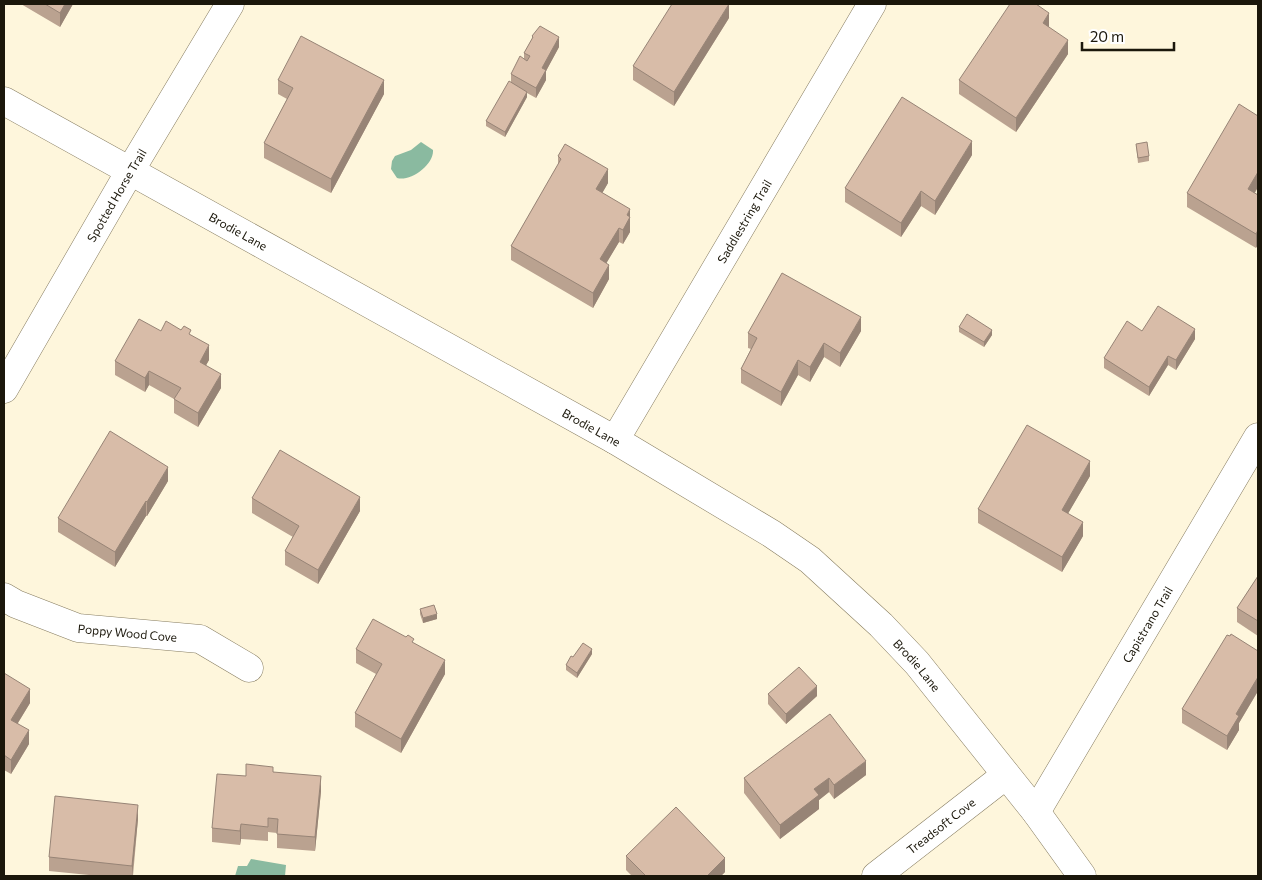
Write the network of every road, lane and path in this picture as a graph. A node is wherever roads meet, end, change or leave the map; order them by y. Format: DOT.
graph roads {
  1 [pos="230,4"];
  2 [pos="872,4"];
  3 [pos="4,101"];
  4 [pos="130,171"];
  5 [pos="4,389"];
  6 [pos="1258,437"];
  7 [pos="616,440"];
  8 [pos="4,597"];
  9 [pos="249,668"];
  10 [pos="1006,775"];
  11 [pos="1036,812"];
  12 [pos="876,876"];
  13 [pos="1082,876"];
  1 -- 4 [label="street, Spotted Horse Trail"];
  2 -- 7 [label="street, Saddlestring Trail"];
  3 -- 4 [label="street, Brodie Lane"];
  4 -- 5 [label="street, Spotted Horse Trail"];
  4 -- 7 [label="street, Brodie Lane"];
  6 -- 11 [label="street, Capistrano Trail"];
  7 -- 10 [label="street, Brodie Lane"];
  8 -- 9 [label="street, Poppy Wood Cove"];
  10 -- 11 [label="street, Brodie Lane"];
  10 -- 12 [label="street, Treadsoft Cove"];
  11 -- 13 [label="street, Brodie Lane"];
}
